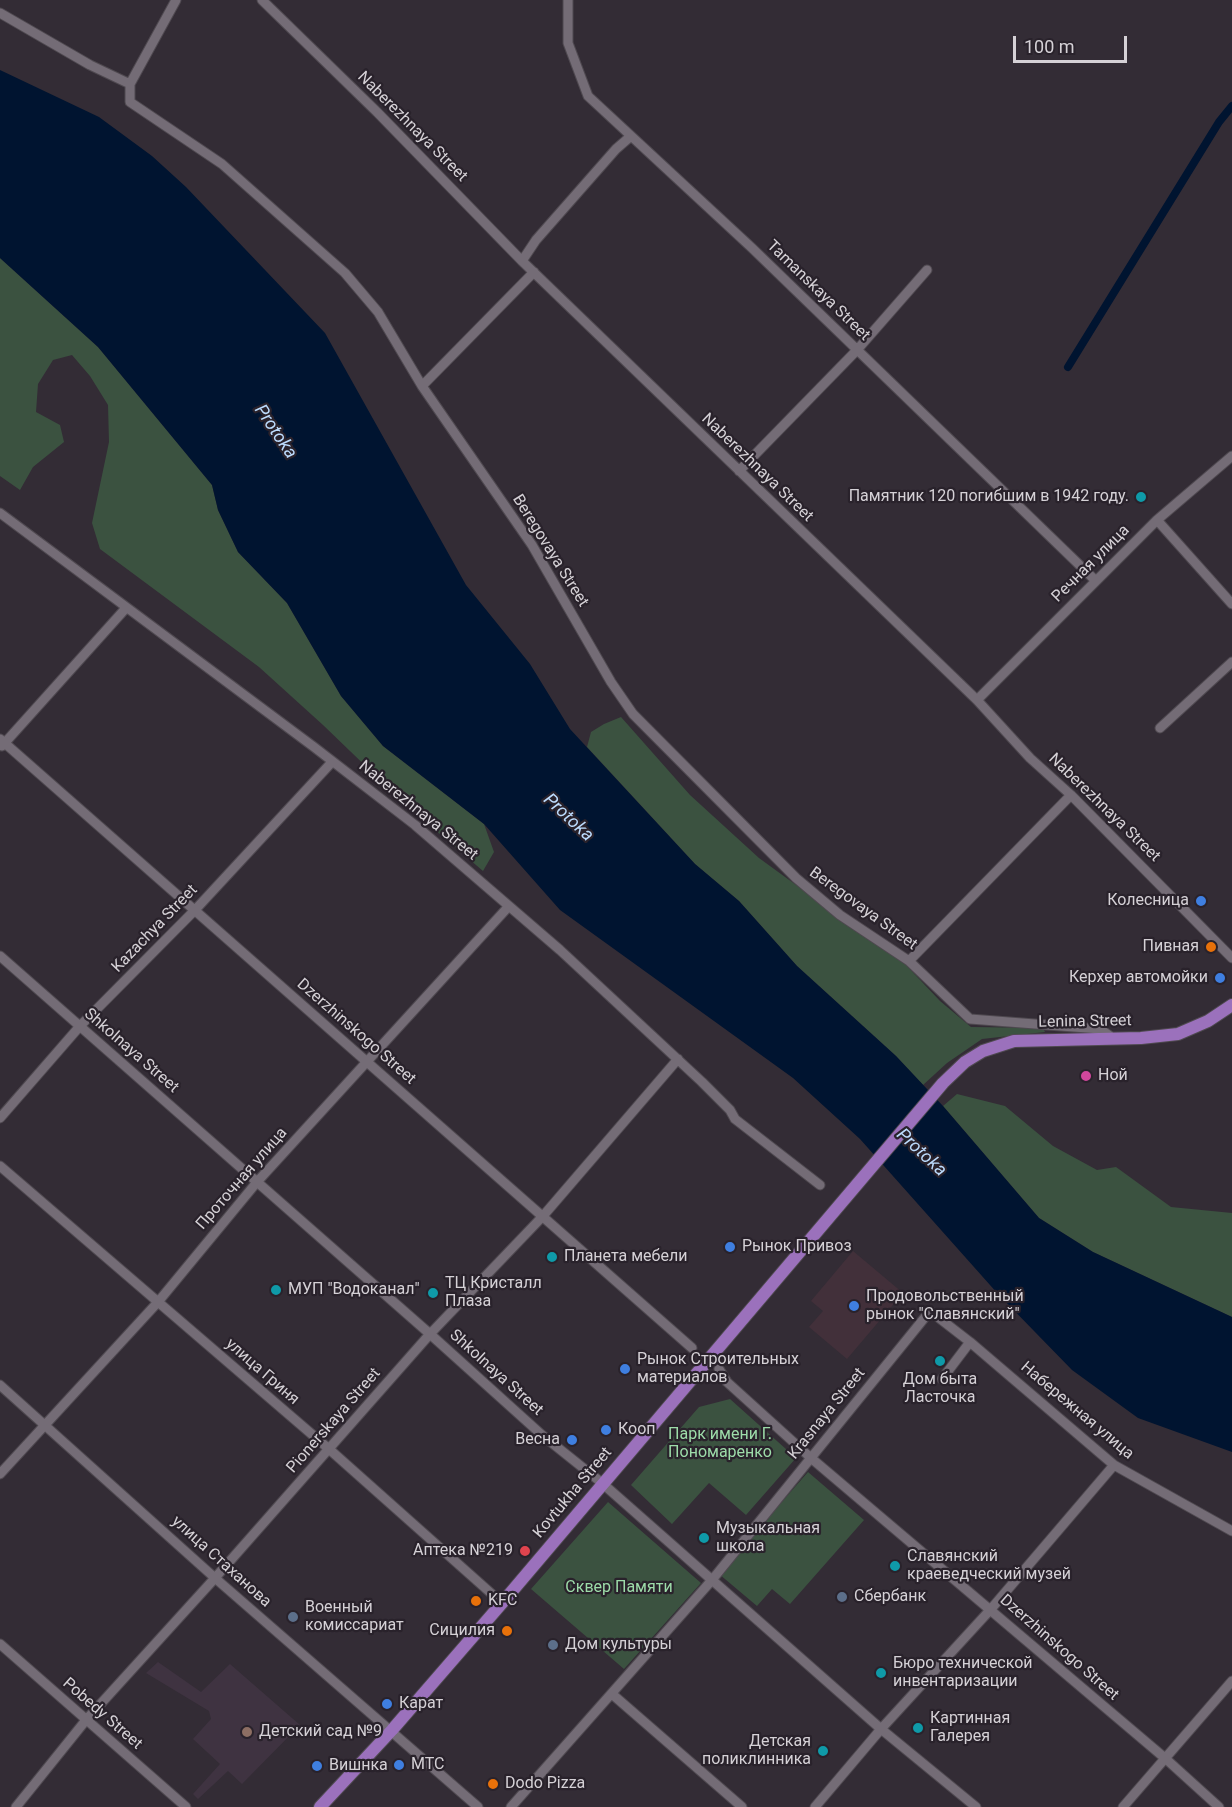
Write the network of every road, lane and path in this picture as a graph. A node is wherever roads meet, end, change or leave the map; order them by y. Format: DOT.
graph roads {
  1 [pos="176,0"];
  2 [pos="262,0"];
  3 [pos="568,0"];
  4 [pos="0,13"];
  5 [pos="130,84"];
  6 [pos="631,136"];
  7 [pos="522,261"];
  8 [pos="927,270"];
  9 [pos="534,272"];
  10 [pos="857,350"];
  11 [pos="422,386"];
  12 [pos="1232,456"];
  13 [pos="739,471"];
  14 [pos="0,513"];
  15 [pos="1157,520"];
  16 [pos="1095,580"];
  17 [pos="1232,604"];
  18 [pos="126,608"];
  19 [pos="1232,662"];
  20 [pos="977,700"];
  21 [pos="1160,728"];
  22 [pos="2,743"];
  23 [pos="332,762"];
  24 [pos="1071,795"];
  25 [pos="509,906"];
  26 [pos="195,910"];
  27 [pos="0,956"];
  28 [pos="1232,958"];
  29 [pos="909,961"];
  30 [pos="1232,1005"];
  31 [pos="80,1026"];
  32 [pos="1114,1039"];
  33 [pos="678,1059"];
  34 [pos="368,1062"];
  35 [pos="0,1118"];
  36 [pos="0,1166"];
  37 [pos="257,1182"];
  38 [pos="820,1185"];
  39 [pos="846,1197"];
  40 [pos="543,1216"];
  41 [pos="158,1302"];
  42 [pos="930,1311"];
  43 [pos="430,1334"];
  44 [pos="970,1342"];
  45 [pos="692,1348"];
  46 [pos="719,1369"];
  47 [pos="942,1379"];
  48 [pos="0,1384"];
  49 [pos="45,1424"];
  50 [pos="329,1449"];
  51 [pos="811,1458"];
  52 [pos="1114,1465"];
  53 [pos="0,1474"];
  54 [pos="602,1483"];
  55 [pos="1232,1531"];
  56 [pos="215,1578"];
  57 [pos="712,1581"];
  58 [pos="502,1603"];
  59 [pos="991,1609"];
  60 [pos="0,1644"];
  61 [pos="1232,1681"];
  62 [pos="612,1694"];
  63 [pos="86,1720"];
  64 [pos="881,1729"];
  65 [pos="392,1730"];
  66 [pos="1166,1759"];
  67 [pos="16,1807"];
  68 [pos="186,1807"];
  69 [pos="320,1807"];
  70 [pos="478,1807"];
  71 [pos="511,1807"];
  72 [pos="742,1807"];
  73 [pos="815,1807"];
  74 [pos="976,1807"];
  75 [pos="1123,1807"];
  76 [pos="1219,1807"];
  1 -- 5 [label="street"];
  2 -- 7 [label="street, Naberezhnaya Street"];
  3 -- 6 [label="street, Tamanskaya Street"];
  4 -- 5 [label="street"];
  5 -- 11 [label="street, Beregovaya Street"];
  6 -- 7 [label="street"];
  6 -- 10 [label="street, Tamanskaya Street"];
  7 -- 9 [label="street, Naberezhnaya Street"];
  8 -- 10 [label="street"];
  9 -- 11 [label="street"];
  9 -- 13 [label="street, Naberezhnaya Street"];
  10 -- 13 [label="street"];
  10 -- 16 [label="street, Tamanskaya Street"];
  11 -- 29 [label="street, Beregovaya Street"];
  12 -- 15 [label="street, Речная улица"];
  13 -- 20 [label="street, Naberezhnaya Street"];
  14 -- 18 [label="street, Naberezhnaya Street"];
  15 -- 16 [label="street, Речная улица"];
  15 -- 17 [label="street"];
  16 -- 20 [label="street, Речная улица"];
  18 -- 22 [label="street"];
  18 -- 23 [label="street, Naberezhnaya Street"];
  19 -- 21 [label="street"];
  20 -- 24 [label="street, Naberezhnaya Street"];
  22 -- 26 [label="street, Dzerzhinskogo Street"];
  23 -- 25 [label="street, Naberezhnaya Street"];
  23 -- 26 [label="street, Kazachya Street"];
  24 -- 28 [label="street, Naberezhnaya Street"];
  24 -- 29 [label="street"];
  25 -- 33 [label="street, Naberezhnaya Street"];
  25 -- 34 [label="street, Проточная улица"];
  26 -- 31 [label="street, Kazachya Street"];
  26 -- 34 [label="street, Dzerzhinskogo Street"];
  27 -- 31 [label="street, Shkolnaya Street"];
  29 -- 32 [label="street, Beregovaya Street"];
  30 -- 32 [label="main road, Lenina Street"];
  31 -- 35 [label="street, Kazachya Street"];
  31 -- 37 [label="street, Shkolnaya Street"];
  32 -- 39 [label="main road, Lenina Street"];
  33 -- 38 [label="street, Naberezhnaya Street"];
  33 -- 40 [label="street, Pionerskaya Street"];
  34 -- 37 [label="street, Проточная улица"];
  34 -- 40 [label="street, Dzerzhinskogo Street"];
  36 -- 41 [label="street, улица Гриня"];
  37 -- 41 [label="street, Проточная улица"];
  37 -- 43 [label="street, Shkolnaya Street"];
  39 -- 54 [label="main road, Kovtukha Street"];
  40 -- 43 [label="street, Pionerskaya Street"];
  40 -- 45 [label="street, Dzerzhinskogo Street"];
  41 -- 49 [label="street, Проточная улица"];
  41 -- 50 [label="street, улица Гриня"];
  42 -- 44 [label="street, Набережная улица"];
  42 -- 51 [label="street, Krasnaya Street"];
  43 -- 50 [label="street, Pionerskaya Street"];
  43 -- 54 [label="street, Shkolnaya Street"];
  44 -- 47 [label="street"];
  44 -- 52 [label="street, Набережная улица"];
  46 -- 51 [label="street, Dzerzhinskogo Street"];
  48 -- 49 [label="street, улица Стаханова"];
  49 -- 53 [label="street, Проточная улица"];
  49 -- 56 [label="street, улица Стаханова"];
  50 -- 56 [label="street, Pionerskaya Street"];
  50 -- 58 [label="street, улица Гриня"];
  51 -- 57 [label="street, Krasnaya Street"];
  51 -- 59 [label="street, Dzerzhinskogo Street"];
  52 -- 55 [label="street, Набережная улица"];
  52 -- 59 [label="street"];
  54 -- 57 [label="street, Shkolnaya Street"];
  54 -- 58 [label="main road, Kovtukha Street"];
  56 -- 63 [label="street, Pionerskaya Street"];
  56 -- 65 [label="street, улица Стаханова"];
  57 -- 62 [label="street, Krasnaya Street"];
  57 -- 64 [label="street, Shkolnaya Street"];
  58 -- 65 [label="main road, Kovtukha Street"];
  59 -- 64 [label="street"];
  59 -- 66 [label="street, Dzerzhinskogo Street"];
  60 -- 63 [label="street, Pobedy Street"];
  61 -- 66 [label="street"];
  62 -- 71 [label="street, Krasnaya Street"];
  62 -- 72 [label="street"];
  63 -- 67 [label="street, Pionerskaya Street"];
  63 -- 68 [label="street, Pobedy Street"];
  64 -- 73 [label="street"];
  64 -- 74 [label="street, Shkolnaya Street"];
  65 -- 69 [label="main road, Kovtukha Street"];
  65 -- 70 [label="street, улица Стаханова"];
  66 -- 75 [label="street"];
  66 -- 76 [label="street, Dzerzhinskogo Street"];
}
